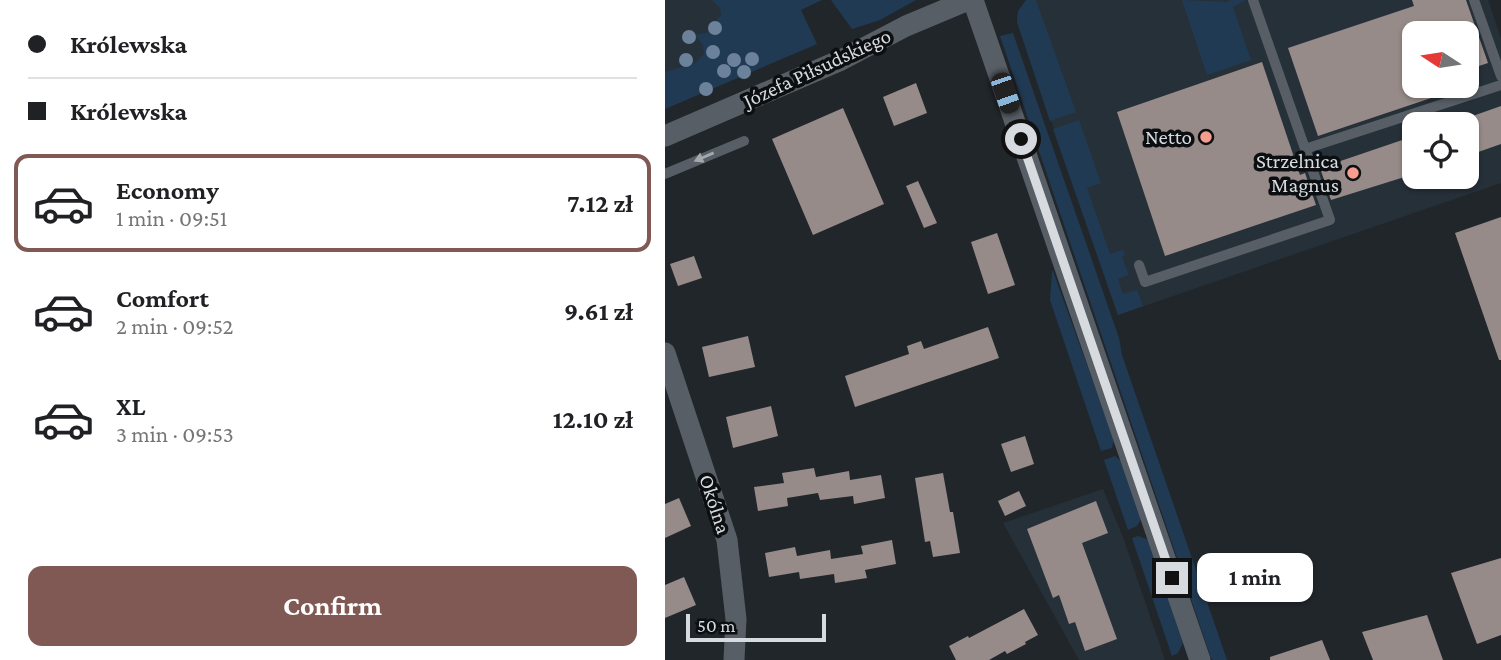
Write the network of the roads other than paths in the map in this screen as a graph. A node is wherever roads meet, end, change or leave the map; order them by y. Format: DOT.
graph roads {
  1 [pos="968,0"];
  2 [pos="973,0"];
  3 [pos="1253,0"];
  4 [pos="1474,0"];
  5 [pos="1501,76"];
  6 [pos="1501,85"];
  7 [pos="665,136"];
  8 [pos="744,141"];
  9 [pos="1305,149"];
  10 [pos="665,174"];
  11 [pos="1139,264"];
  12 [pos="665,353"];
  13 [pos="734,660"];
  14 [pos="1200,660"];
  1 -- 7 [label="main road, Józefa Piłsudskiego"];
  2 -- 14 [label="main road"];
  3 -- 9 [label="lane"];
  4 -- 5 [label="lane"];
  6 -- 9 [label="lane"];
  8 -- 10 [label="lane, one-way"];
  9 -- 11 [label="lane"];
  12 -- 13 [label="main road, Okólna"];
}
